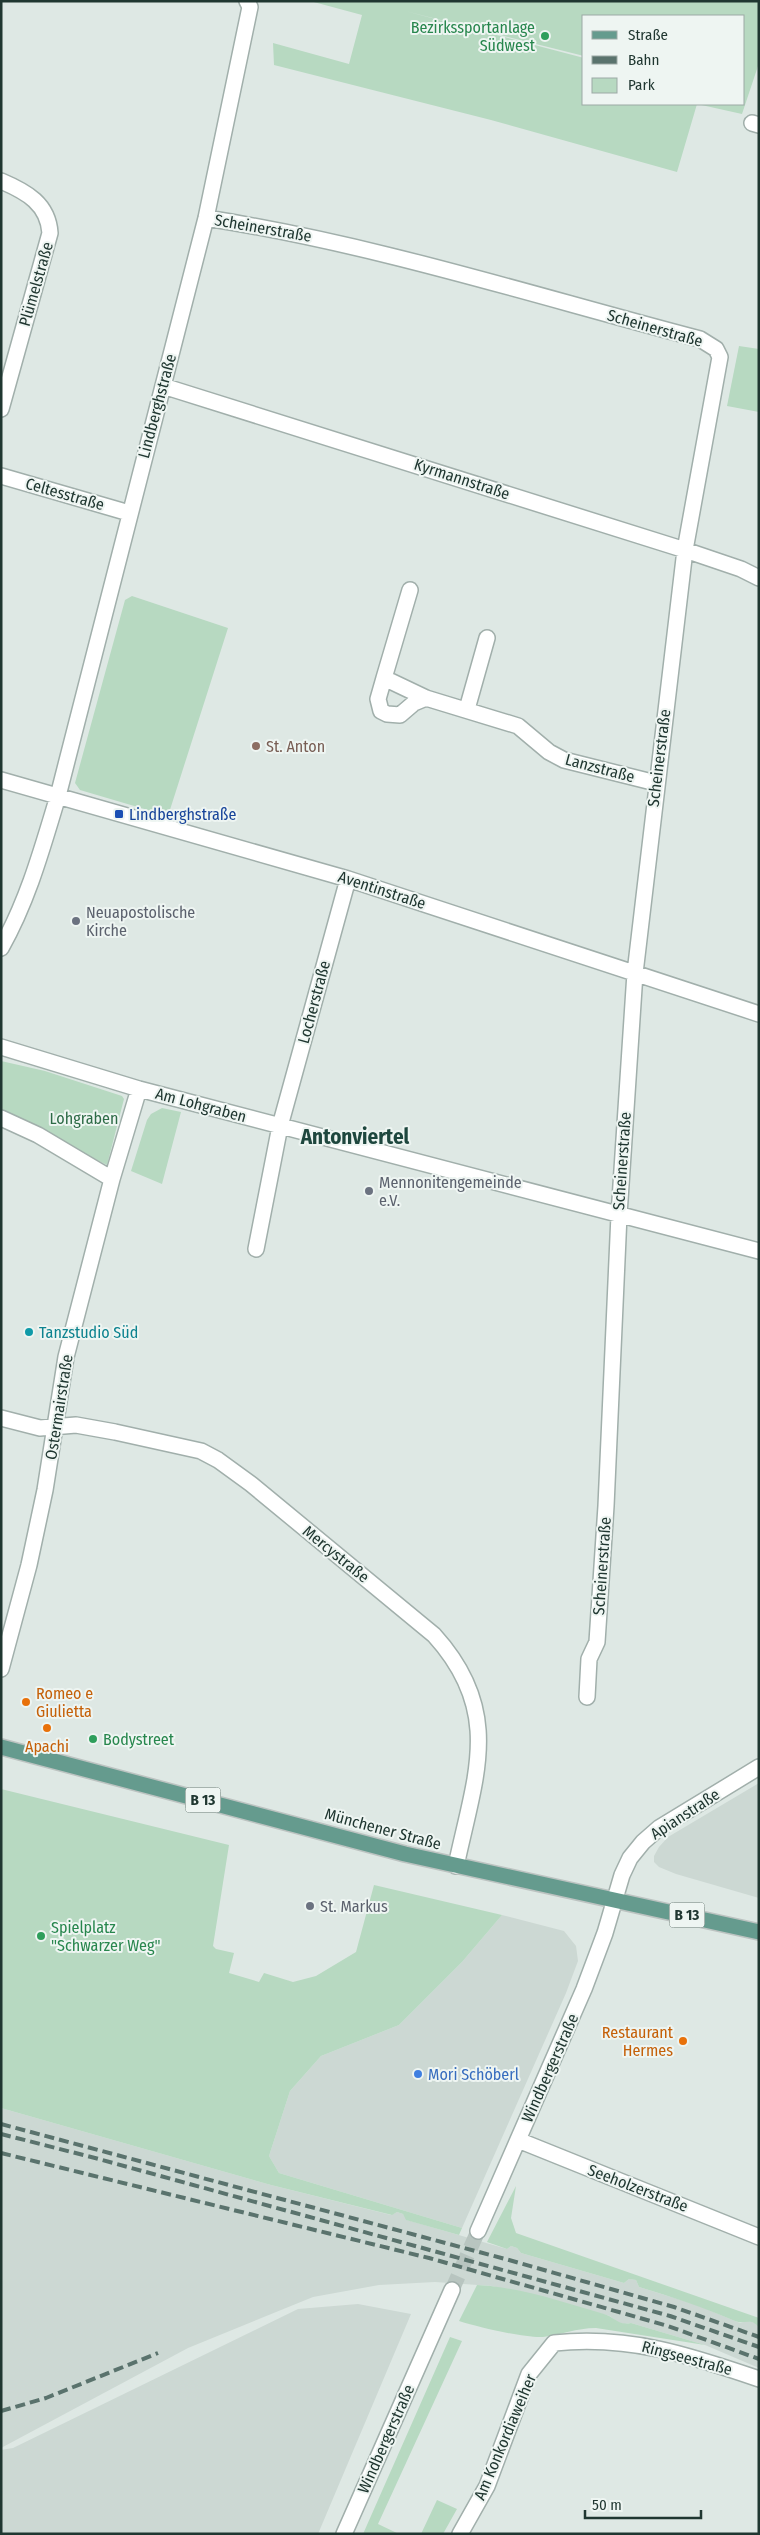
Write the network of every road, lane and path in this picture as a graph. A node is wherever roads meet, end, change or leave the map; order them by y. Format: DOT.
graph roads {
  1 [pos="247,1"];
  2 [pos="1,181"];
  3 [pos="206,218"];
  4 [pos="163,386"];
  5 [pos="1,409"];
  6 [pos="1,476"];
  7 [pos="128,513"];
  8 [pos="685,550"];
  9 [pos="759,578"];
  10 [pos="410,590"];
  11 [pos="487,638"];
  12 [pos="384,678"];
  13 [pos="426,698"];
  14 [pos="467,709"];
  15 [pos="1,780"];
  16 [pos="656,783"];
  17 [pos="58,796"];
  18 [pos="348,879"];
  19 [pos="1,948"];
  20 [pos="635,973"];
  21 [pos="759,1014"];
  22 [pos="1,1047"];
  23 [pos="139,1089"];
  24 [pos="1,1118"];
  25 [pos="280,1126"];
  26 [pos="112,1179"];
  27 [pos="618,1215"];
  28 [pos="256,1249"];
  29 [pos="759,1251"];
  30 [pos="1,1418"];
  31 [pos="55,1426"];
  32 [pos="1,1669"];
  33 [pos="588,1697"];
  34 [pos="1,1747"];
  35 [pos="759,1767"];
  36 [pos="456,1866"];
  37 [pos="614,1901"];
  38 [pos="759,1932"];
  39 [pos="518,2140"];
  40 [pos="478,2231"];
  41 [pos="759,2237"];
  42 [pos="452,2290"];
  43 [pos="554,2343"];
  44 [pos="759,2379"];
  45 [pos="344,2534"];
  46 [pos="460,2534"];
  1 -- 3 [label="street, Lindberghstraße"];
  2 -- 5 [label="street, Plümelstraße"];
  3 -- 4 [label="street, Lindberghstraße"];
  3 -- 8 [label="street, Scheinerstraße"];
  4 -- 7 [label="street, Lindberghstraße"];
  4 -- 8 [label="street, Kyrmannstraße"];
  6 -- 7 [label="street, Celtesstraße"];
  7 -- 17 [label="street, Lindberghstraße"];
  8 -- 9 [label="street, Kyrmannstraße"];
  8 -- 16 [label="street, Scheinerstraße"];
  10 -- 12 [label="street"];
  11 -- 14 [label="street"];
  12 -- 13 [label="street, Lanzstraße"];
  12 -- 13 [label="street"];
  13 -- 14 [label="street, Lanzstraße"];
  14 -- 16 [label="street, Lanzstraße"];
  15 -- 17 [label="street, Aventinstraße"];
  16 -- 20 [label="street, Scheinerstraße"];
  17 -- 18 [label="street, Aventinstraße"];
  17 -- 19 [label="street, Lindberghstraße"];
  18 -- 20 [label="street, Aventinstraße"];
  18 -- 25 [label="street, Locherstraße"];
  20 -- 21 [label="street, Aventinstraße"];
  20 -- 27 [label="street, Scheinerstraße"];
  22 -- 23 [label="street, Am Lohgraben"];
  23 -- 25 [label="street, Am Lohgraben"];
  23 -- 26 [label="street, Ostermairstraße"];
  24 -- 26 [label="street"];
  25 -- 27 [label="street, Am Lohgraben"];
  25 -- 28 [label="street"];
  26 -- 31 [label="street, Ostermairstraße"];
  27 -- 29 [label="street, Am Lohgraben"];
  27 -- 33 [label="street, Scheinerstraße"];
  30 -- 31 [label="street, Mercystraße"];
  31 -- 32 [label="street, Ostermairstraße"];
  31 -- 36 [label="street, Mercystraße"];
  34 -- 36 [label="main road, Münchener Straße / B 13"];
  35 -- 37 [label="street, Apianstraße"];
  36 -- 37 [label="main road, Münchener Straße / B 13"];
  37 -- 38 [label="main road, Münchener Straße / B 13"];
  37 -- 39 [label="street, Windbergerstraße"];
  39 -- 40 [label="street, Windbergerstraße"];
  39 -- 41 [label="street, Seeholzerstraße"];
  42 -- 45 [label="street, Windbergerstraße"];
  43 -- 44 [label="street, Ringseestraße"];
  43 -- 46 [label="street, Am Konkordiaweiher"];
}
